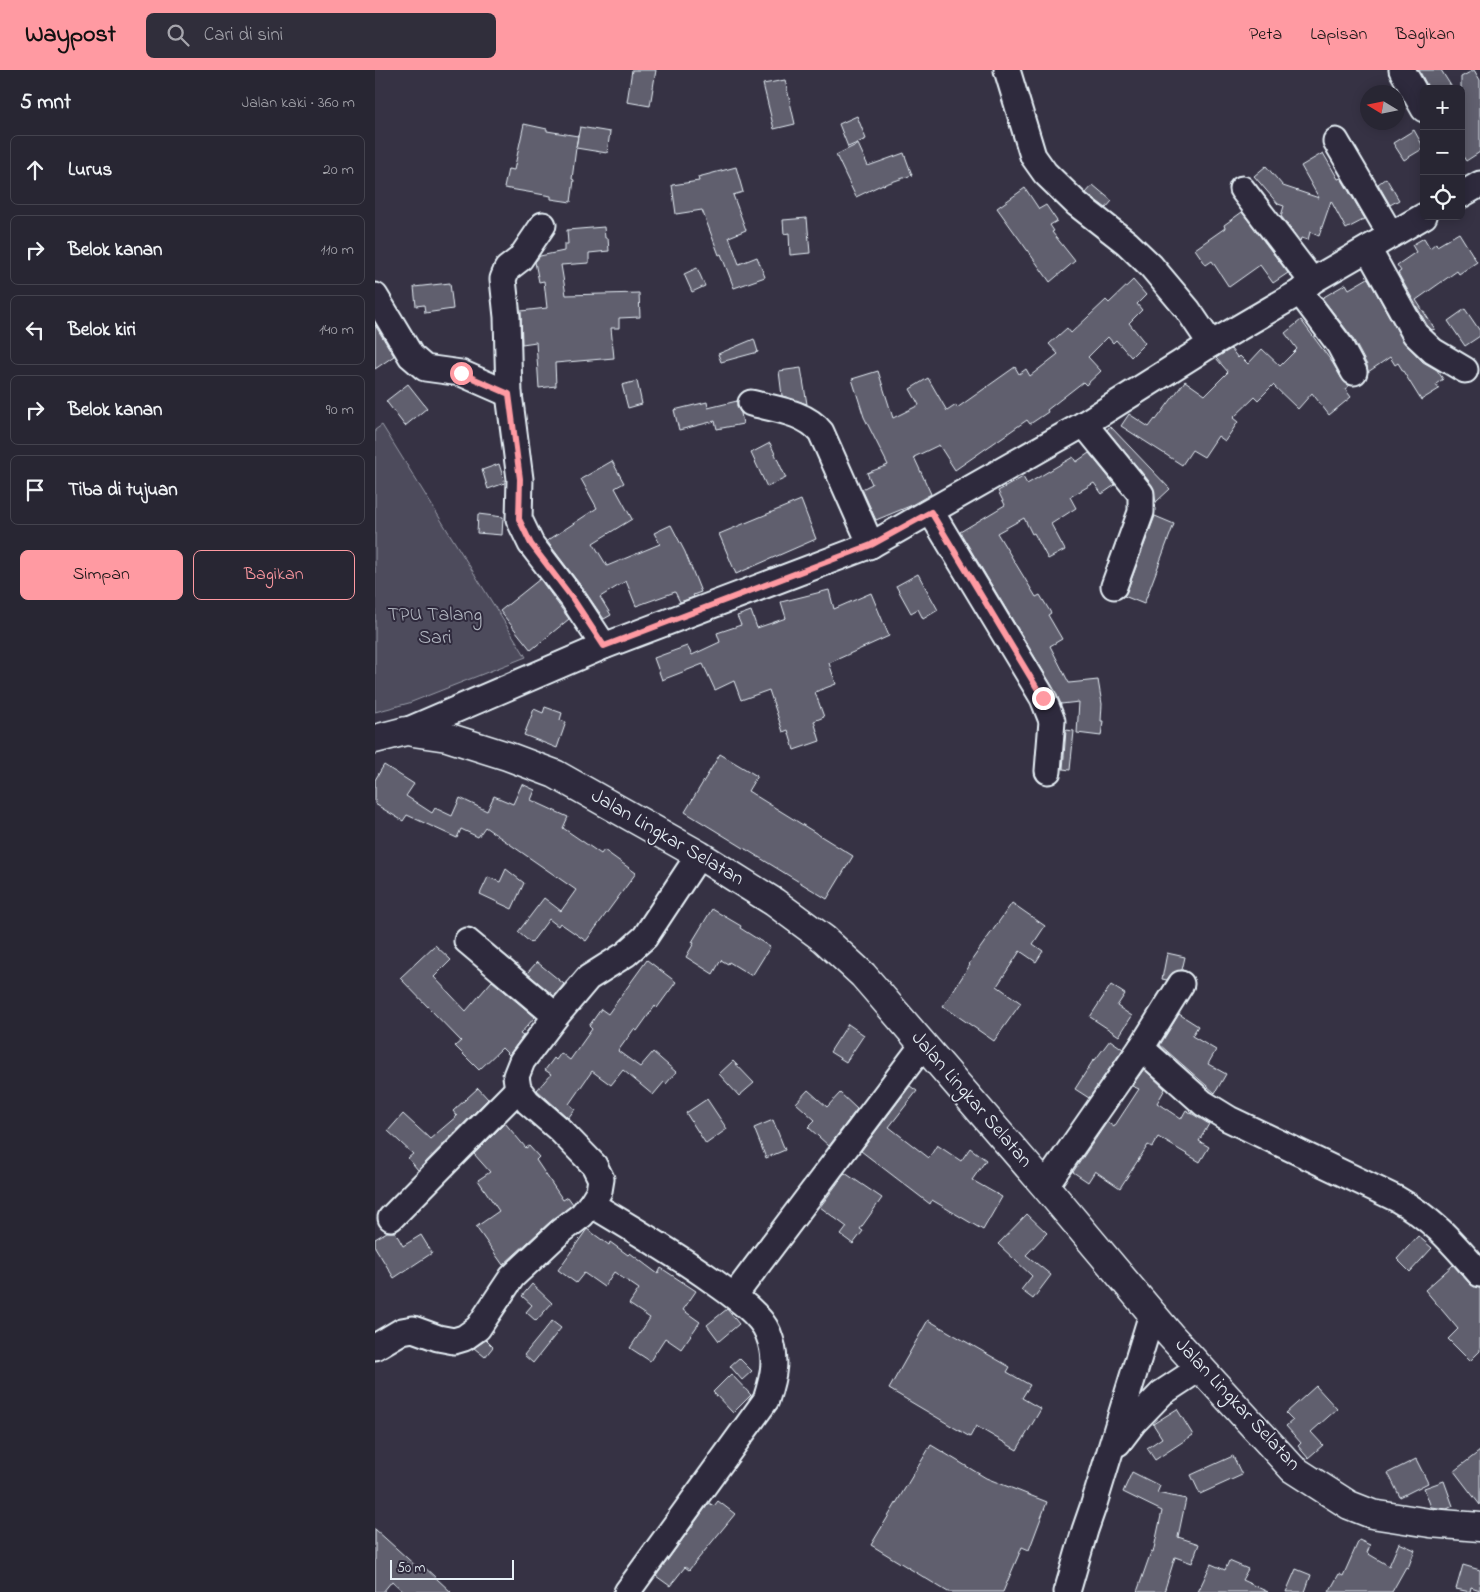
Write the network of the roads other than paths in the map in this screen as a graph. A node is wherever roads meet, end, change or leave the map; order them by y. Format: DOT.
graph roads {
  1 [pos="1007,70"];
  2 [pos="1402,70"];
  3 [pos="1420,102"];
  4 [pos="1336,141"];
  5 [pos="1242,189"];
  6 [pos="1420,219"];
  7 [pos="543,225"];
  8 [pos="1391,235"];
  9 [pos="1368,249"];
  10 [pos="1306,286"];
  11 [pos="375,296"];
  12 [pos="1211,344"];
  13 [pos="1465,370"];
  14 [pos="1354,372"];
  15 [pos="509,394"];
  16 [pos="751,403"];
  17 [pos="1083,424"];
  18 [pos="931,512"];
  19 [pos="871,545"];
  20 [pos="1113,586"];
  21 [pos="604,646"];
  22 [pos="406,731"];
  23 [pos="375,739"];
  24 [pos="1048,771"];
  25 [pos="699,855"];
  26 [pos="467,940"];
  27 [pos="1181,984"];
  28 [pos="556,1016"];
  29 [pos="923,1045"];
  30 [pos="1141,1048"];
  31 [pos="518,1089"];
  32 [pos="1045,1186"];
  33 [pos="591,1204"];
  34 [pos="391,1218"];
  35 [pos="1480,1274"];
  36 [pos="734,1296"];
  37 [pos="1152,1314"];
  38 [pos="375,1347"];
  39 [pos="1200,1368"];
  40 [pos="1108,1455"];
  41 [pos="1480,1527"];
  42 [pos="627,1592"];
  43 [pos="1067,1592"];
  1 -- 12 [label="street"];
  2 -- 3 [label="street"];
  4 -- 8 [label="street"];
  5 -- 10 [label="street"];
  6 -- 8 [label="street"];
  7 -- 15 [label="street"];
  8 -- 9 [label="street"];
  9 -- 10 [label="street"];
  9 -- 13 [label="street"];
  10 -- 12 [label="street"];
  10 -- 14 [label="street"];
  11 -- 15 [label="street"];
  12 -- 17 [label="street"];
  15 -- 21 [label="street"];
  16 -- 19 [label="street"];
  17 -- 18 [label="street"];
  17 -- 20 [label="street"];
  18 -- 19 [label="street"];
  18 -- 24 [label="street"];
  19 -- 21 [label="street"];
  21 -- 22 [label="street"];
  22 -- 23 [label="highway"];
  22 -- 25 [label="highway, Jalan Lingkar Selatan"];
  25 -- 28 [label="street"];
  25 -- 29 [label="highway, Jalan Lingkar Selatan"];
  26 -- 28 [label="street"];
  27 -- 30 [label="street"];
  28 -- 31 [label="street"];
  29 -- 32 [label="highway, Jalan Lingkar Selatan"];
  29 -- 36 [label="street"];
  30 -- 32 [label="street"];
  30 -- 35 [label="street"];
  31 -- 33 [label="street"];
  31 -- 34 [label="street"];
  32 -- 37 [label="highway, Jalan Lingkar Selatan"];
  33 -- 36 [label="street"];
  33 -- 38 [label="street"];
  36 -- 42 [label="street"];
  37 -- 39 [label="highway, Jalan Lingkar Selatan"];
  37 -- 40 [label="street"];
  39 -- 40 [label="street"];
  39 -- 41 [label="highway, Jalan Lingkar Selatan"];
  40 -- 43 [label="street"];
}
